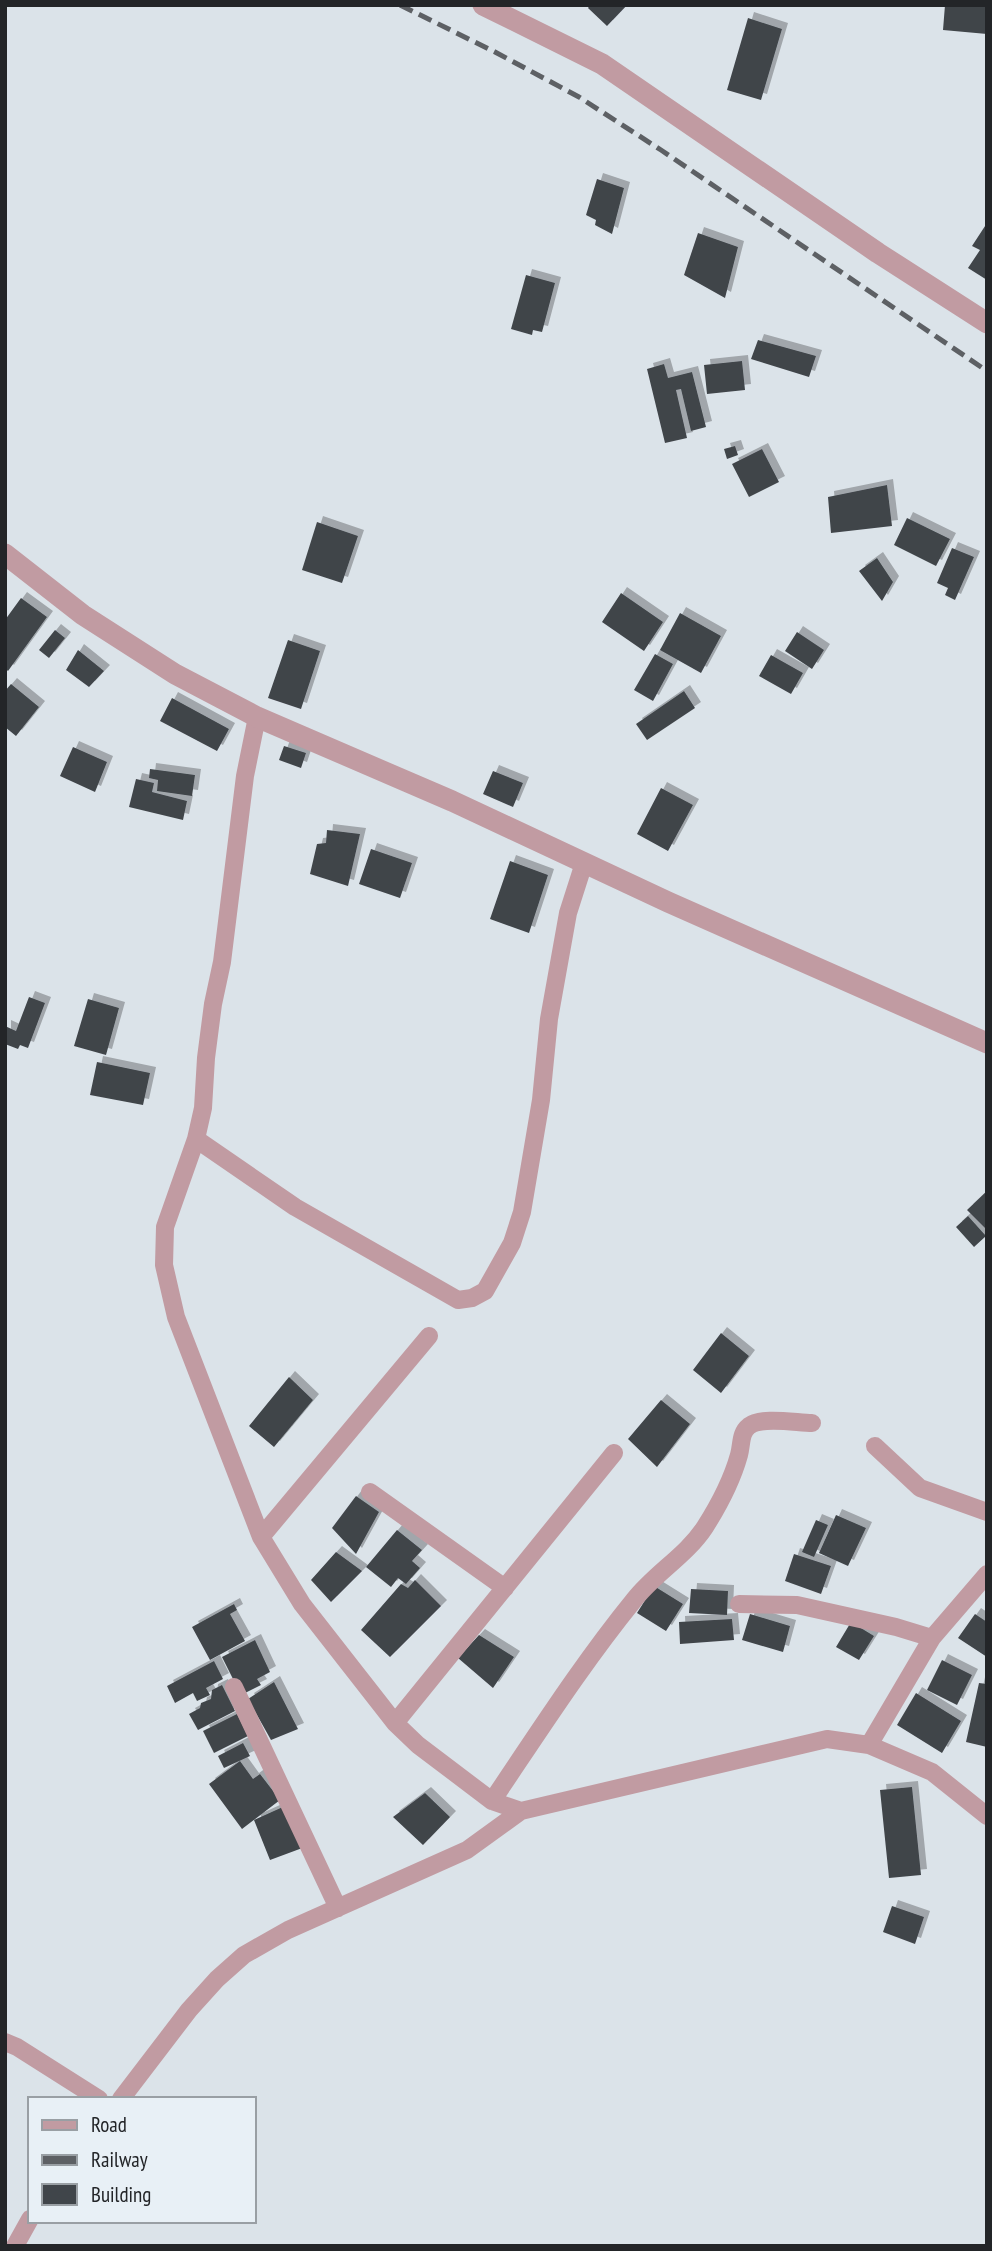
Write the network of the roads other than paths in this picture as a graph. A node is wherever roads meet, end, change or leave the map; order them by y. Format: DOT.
graph roads {
  1 [pos="483,5"];
  2 [pos="987,323"];
  3 [pos="5,554"];
  4 [pos="257,717"];
  5 [pos="584,863"];
  6 [pos="987,1043"];
  7 [pos="196,1139"];
  8 [pos="429,1336"];
  9 [pos="812,1423"];
  10 [pos="876,1446"];
  11 [pos="614,1453"];
  12 [pos="370,1492"];
  13 [pos="987,1512"];
  14 [pos="261,1537"];
  15 [pos="987,1574"];
  16 [pos="505,1588"];
  17 [pos="739,1605"];
  18 [pos="932,1638"];
  19 [pos="234,1687"];
  20 [pos="395,1723"];
  21 [pos="869,1745"];
  22 [pos="492,1801"];
  23 [pos="522,1811"];
  24 [pos="987,1816"];
  25 [pos="338,1908"];
  26 [pos="5,2042"];
  27 [pos="96,2097"];
  28 [pos="123,2097"];
  29 [pos="28,2223"];
  30 [pos="15,2246"];
  1 -- 2 [label="street"];
  3 -- 4 [label="street"];
  4 -- 5 [label="street"];
  4 -- 7 [label="street"];
  5 -- 6 [label="street"];
  5 -- 7 [label="street"];
  7 -- 14 [label="street"];
  8 -- 14 [label="street"];
  9 -- 22 [label="street"];
  10 -- 13 [label="street"];
  11 -- 16 [label="street"];
  12 -- 16 [label="street"];
  14 -- 20 [label="street"];
  15 -- 18 [label="street"];
  16 -- 20 [label="street"];
  17 -- 18 [label="street"];
  18 -- 21 [label="street"];
  19 -- 25 [label="street"];
  20 -- 22 [label="street"];
  21 -- 23 [label="street"];
  21 -- 24 [label="street"];
  22 -- 23 [label="street"];
  23 -- 25 [label="street"];
  25 -- 28 [label="street"];
  26 -- 27 [label="street"];
  29 -- 30 [label="street"];
}
